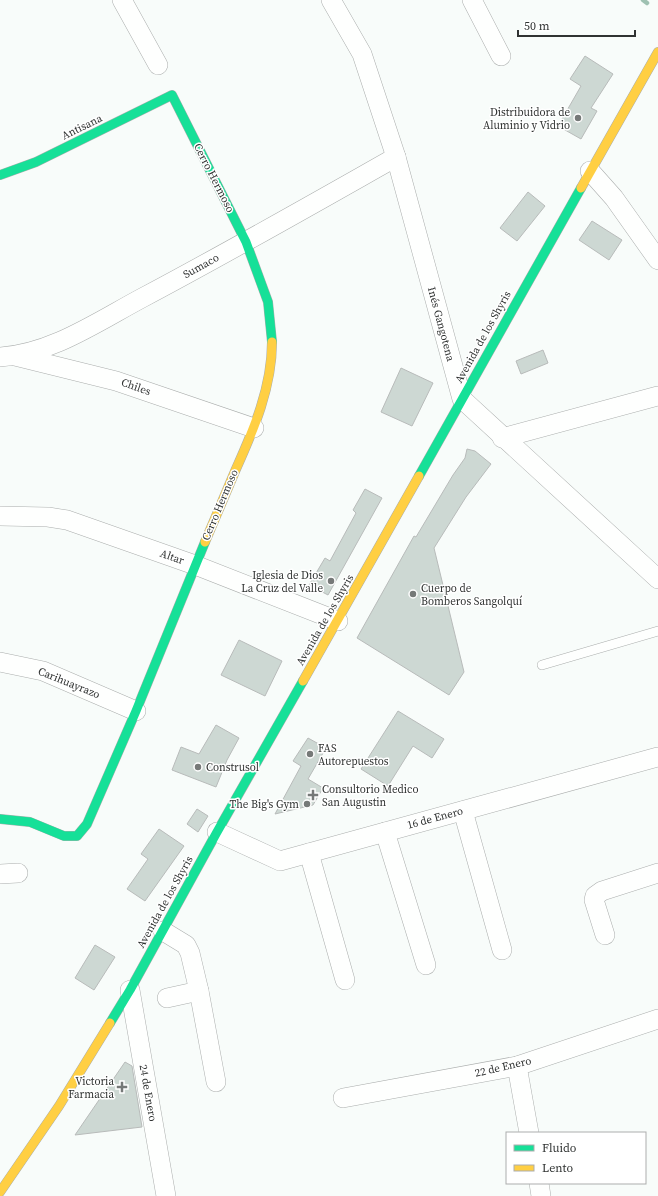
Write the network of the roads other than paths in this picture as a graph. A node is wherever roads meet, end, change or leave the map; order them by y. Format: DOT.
graph roads {
  1 [pos="122,0"];
  2 [pos="331,0"];
  3 [pos="472,0"];
  4 [pos="658,52"];
  5 [pos="501,56"];
  6 [pos="158,65"];
  7 [pos="172,95"];
  8 [pos="396,157"];
  9 [pos="590,172"];
  10 [pos="0,175"];
  11 [pos="246,242"];
  12 [pos="658,260"];
  13 [pos="8,357"];
  14 [pos="658,396"];
  15 [pos="462,399"];
  16 [pos="254,428"];
  17 [pos="502,438"];
  18 [pos="0,516"];
  19 [pos="195,565"];
  20 [pos="658,579"];
  21 [pos="338,621"];
  22 [pos="658,631"];
  23 [pos="0,662"];
  24 [pos="542,665"];
  25 [pos="136,711"];
  26 [pos="658,758"];
  27 [pos="462,811"];
  28 [pos="0,819"];
  29 [pos="217,832"];
  30 [pos="385,832"];
  31 [pos="309,853"];
  32 [pos="658,873"];
  33 [pos="163,931"];
  34 [pos="606,935"];
  35 [pos="502,950"];
  36 [pos="426,965"];
  37 [pos="345,980"];
  38 [pos="130,990"];
  39 [pos="199,992"];
  40 [pos="167,998"];
  41 [pos="658,1018"];
  42 [pos="517,1066"];
  43 [pos="216,1082"];
  44 [pos="343,1098"];
  45 [pos="529,1132"];
  46 [pos="539,1184"];
  47 [pos="0,1192"];
  48 [pos="166,1196"];
  49 [pos="541,1196"];
  1 -- 6 [label="street"];
  2 -- 8 [label="street, Inés Gangotena"];
  3 -- 5 [label="street"];
  4 -- 9 [label="main road, Avenida de los Shyris"];
  7 -- 10 [label="main road, Antisana"];
  7 -- 11 [label="main road, Cerro Hermoso"];
  8 -- 11 [label="street, Sumaco"];
  8 -- 15 [label="street, Inés Gangotena"];
  9 -- 12 [label="street"];
  9 -- 15 [label="main road, Avenida de los Shyris"];
  11 -- 13 [label="street, Sumaco"];
  11 -- 16 [label="main road, Cerro Hermoso"];
  13 -- 16 [label="street, Chiles"];
  14 -- 17 [label="street"];
  15 -- 17 [label="street"];
  15 -- 21 [label="main road, Avenida de los Shyris"];
  16 -- 19 [label="main road, Cerro Hermoso"];
  17 -- 20 [label="street"];
  18 -- 19 [label="street, Altar"];
  19 -- 21 [label="street, Altar"];
  19 -- 25 [label="main road, Cerro Hermoso"];
  21 -- 29 [label="main road, Avenida de los Shyris"];
  22 -- 24 [label="lane"];
  23 -- 25 [label="street, Carihuayrazo"];
  25 -- 28 [label="main road, Cerro Hermoso"];
  26 -- 27 [label="street, 16 de Enero"];
  27 -- 30 [label="street, 16 de Enero"];
  27 -- 35 [label="street"];
  29 -- 31 [label="street, 16 de Enero"];
  29 -- 33 [label="main road, Avenida de los Shyris"];
  30 -- 31 [label="street, 16 de Enero"];
  30 -- 36 [label="street"];
  31 -- 37 [label="street"];
  32 -- 34 [label="street"];
  33 -- 38 [label="main road, Avenida de los Shyris"];
  33 -- 39 [label="street"];
  38 -- 47 [label="main road, Avenida de los Shyris"];
  38 -- 48 [label="street, 24 de Enero"];
  39 -- 40 [label="street"];
  39 -- 43 [label="street"];
  41 -- 42 [label="street, 22 de Enero"];
  42 -- 44 [label="street, 22 de Enero"];
  42 -- 45 [label="street"];
  46 -- 49 [label="street"];
}
